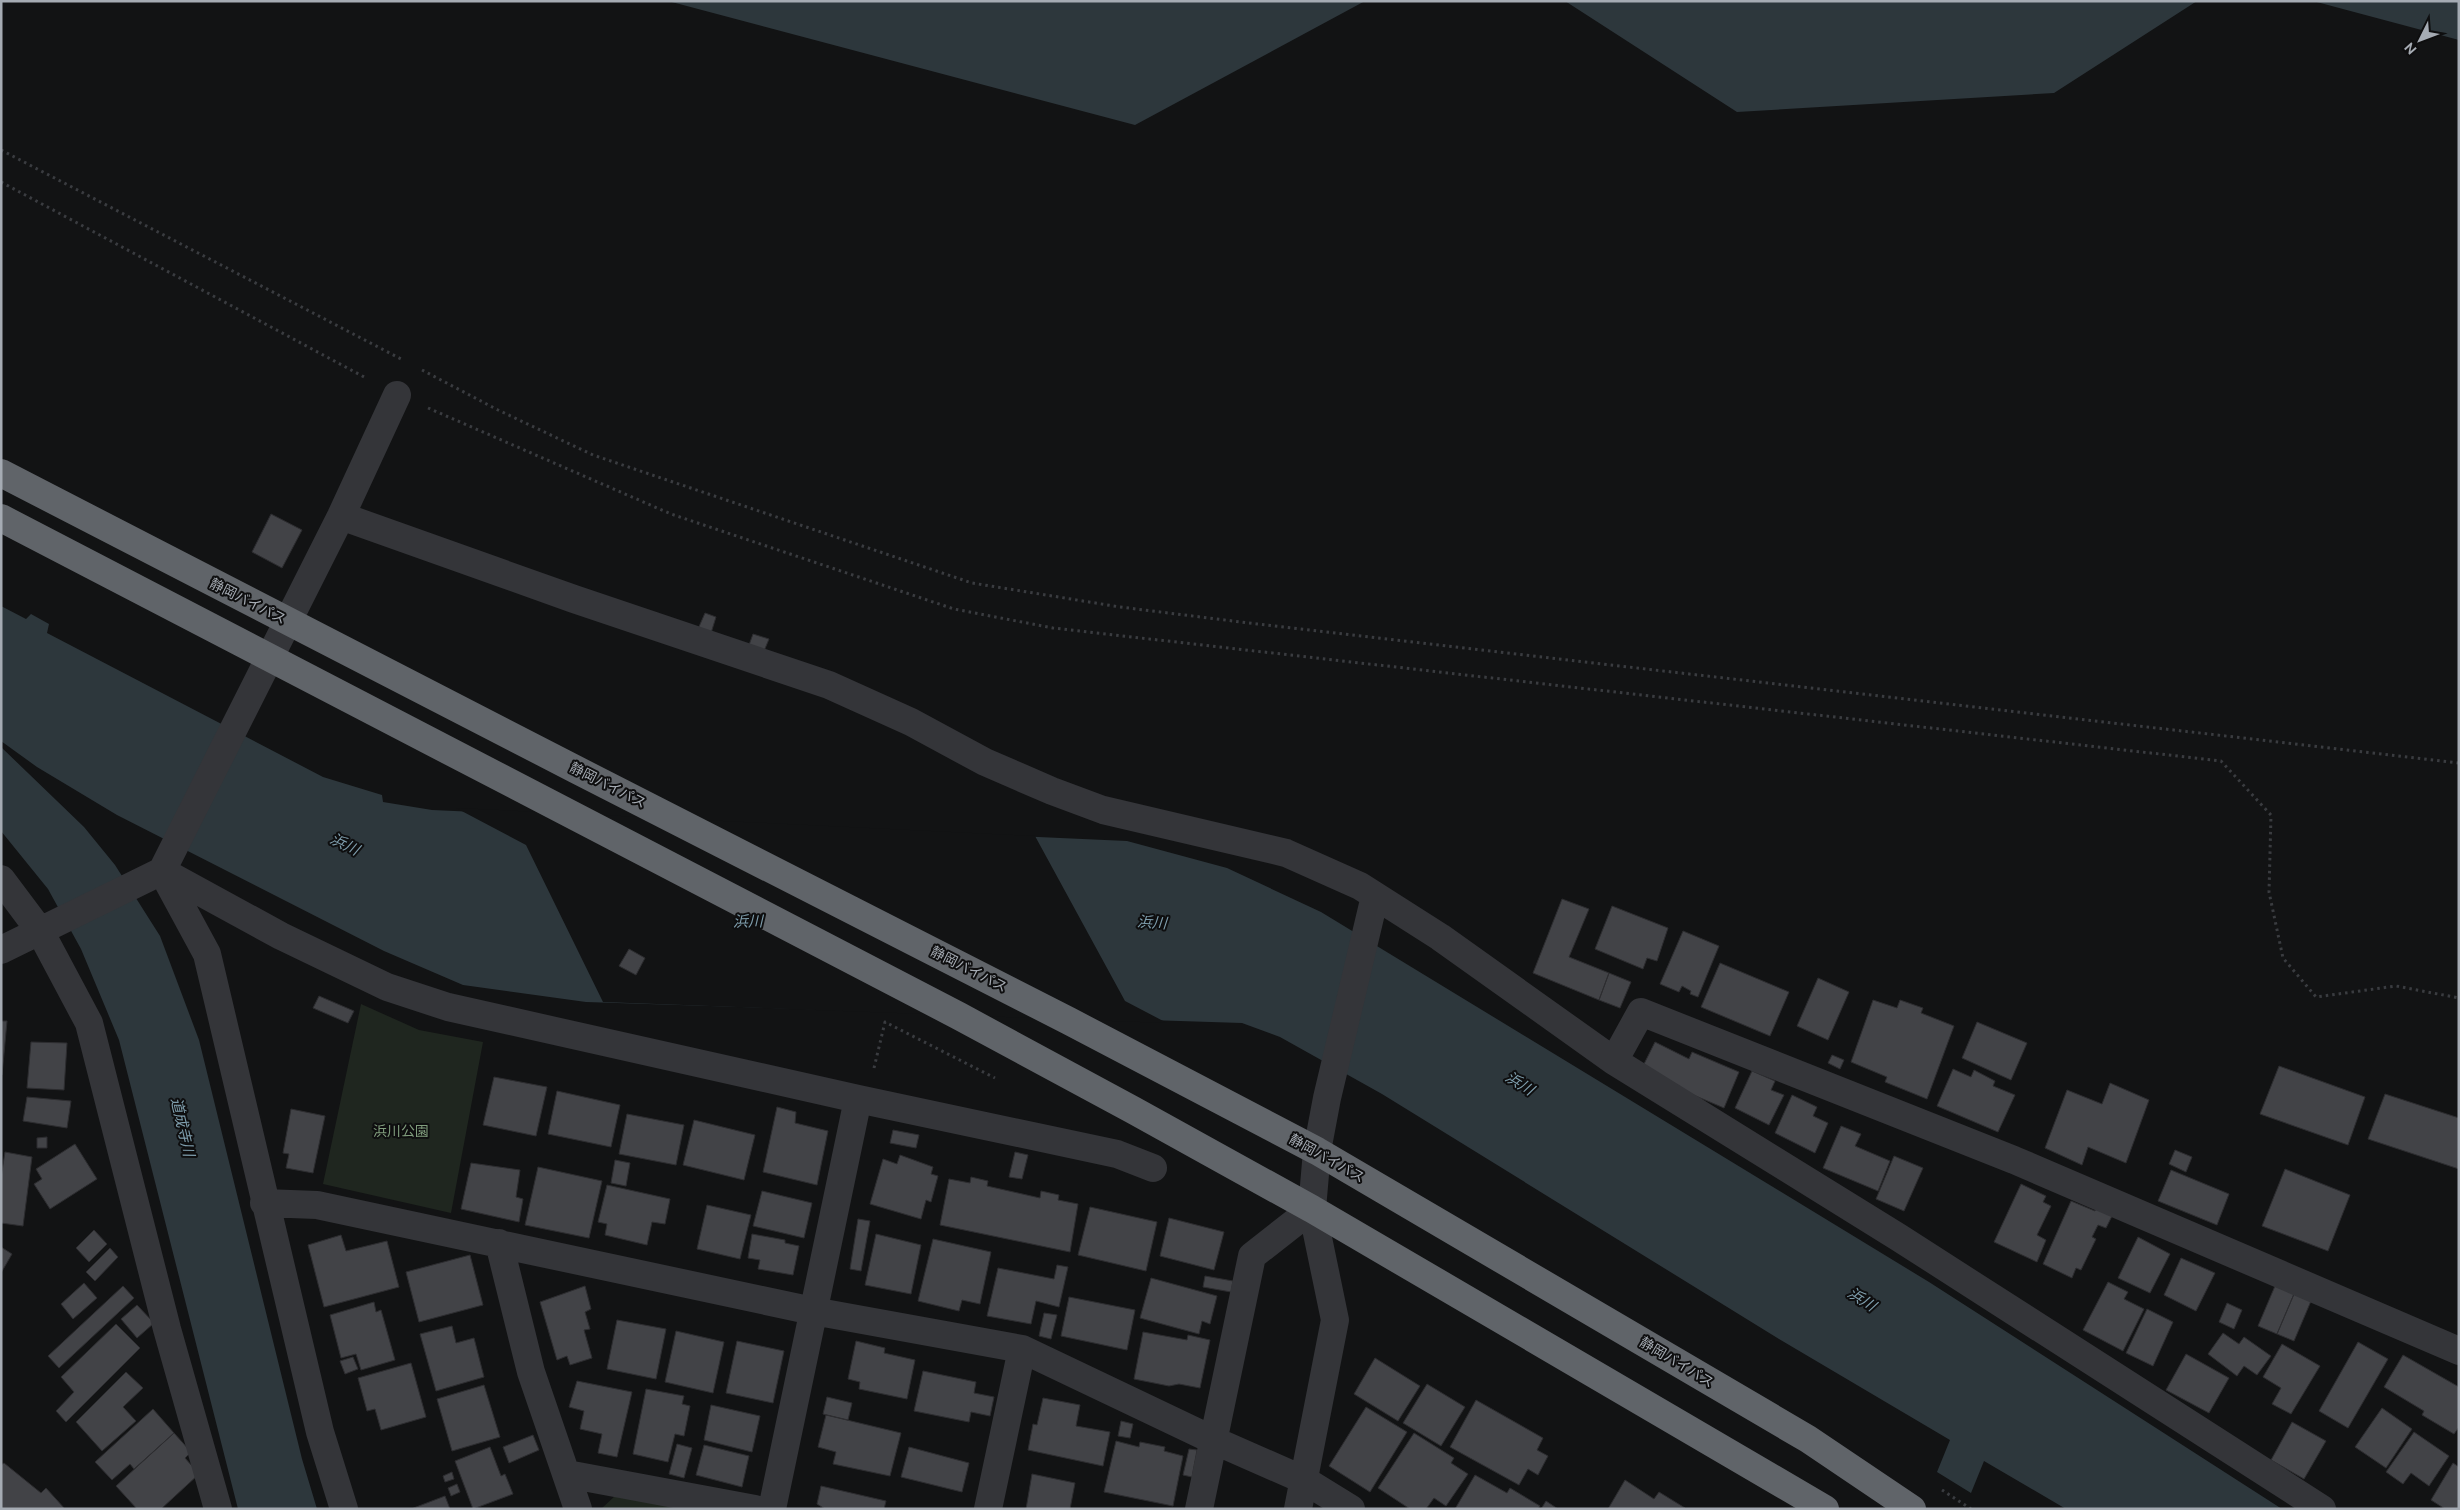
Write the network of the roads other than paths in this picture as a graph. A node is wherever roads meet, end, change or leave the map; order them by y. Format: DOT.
graph roads {
  1 [pos="397,395"];
  2 [pos="1,473"];
  3 [pos="341,516"];
  4 [pos="1,518"];
  5 [pos="289,622"];
  6 [pos="270,657"];
  7 [pos="162,871"];
  8 [pos="1,879"];
  9 [pos="1373,908"];
  10 [pos="46,928"];
  11 [pos="1,950"];
  12 [pos="1614,1061"];
  13 [pos="862,1100"];
  14 [pos="1317,1151"];
  15 [pos="1154,1168"];
  16 [pos="264,1203"];
  17 [pos="1312,1209"];
  18 [pos="499,1243"];
  19 [pos="813,1311"];
  20 [pos="1022,1349"];
  21 [pos="2459,1351"];
  22 [pos="1213,1440"];
  23 [pos="567,1474"];
  24 [pos="1304,1480"];
  25 [pos="218,1509"];
  26 [pos="344,1509"];
  27 [pos="578,1509"];
  28 [pos="755,1509"];
  29 [pos="772,1509"];
  30 [pos="988,1509"];
  31 [pos="1199,1509"];
  32 [pos="1298,1509"];
  33 [pos="1351,1509"];
  34 [pos="1825,1509"];
  35 [pos="1912,1509"];
  36 [pos="2322,1509"];
  1 -- 3 [label="street"];
  2 -- 5 [label="highway, 静岡バイパス"];
  3 -- 5 [label="street"];
  3 -- 9 [label="street"];
  4 -- 6 [label="highway"];
  5 -- 6 [label="street"];
  5 -- 14 [label="highway, 静岡バイパス"];
  6 -- 7 [label="street"];
  6 -- 17 [label="highway"];
  7 -- 10 [label="street"];
  7 -- 13 [label="street"];
  7 -- 16 [label="street"];
  8 -- 10 [label="street"];
  9 -- 12 [label="street"];
  9 -- 14 [label="street"];
  10 -- 11 [label="street"];
  10 -- 25 [label="street"];
  12 -- 21 [label="street"];
  12 -- 36 [label="street"];
  13 -- 15 [label="street"];
  13 -- 19 [label="street"];
  14 -- 17 [label="street"];
  14 -- 35 [label="highway, 静岡バイパス"];
  16 -- 18 [label="street"];
  16 -- 26 [label="street"];
  17 -- 22 [label="street"];
  17 -- 24 [label="street"];
  17 -- 34 [label="highway"];
  18 -- 19 [label="street"];
  18 -- 23 [label="street"];
  19 -- 20 [label="street"];
  19 -- 29 [label="street"];
  20 -- 22 [label="street"];
  20 -- 30 [label="street"];
  22 -- 24 [label="street"];
  22 -- 31 [label="street"];
  23 -- 27 [label="street"];
  23 -- 28 [label="street"];
  24 -- 32 [label="street"];
  24 -- 33 [label="street"];
}
